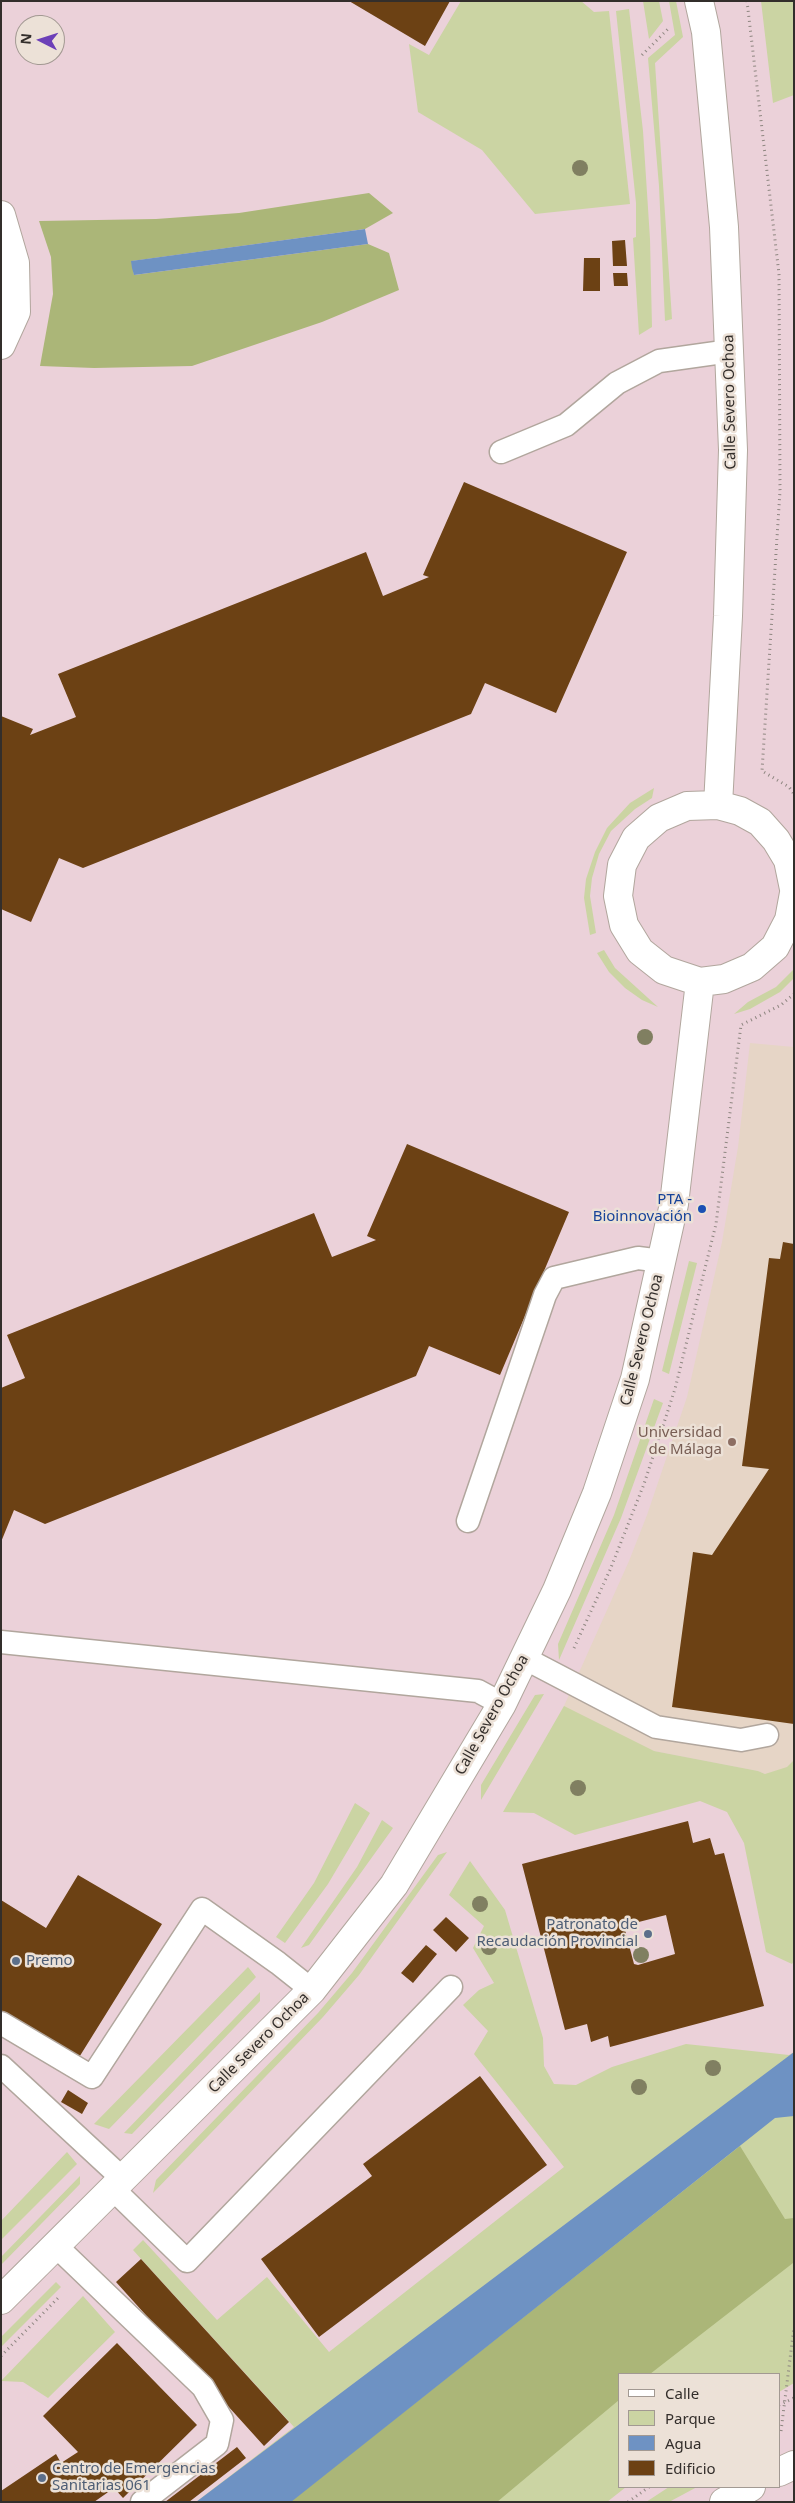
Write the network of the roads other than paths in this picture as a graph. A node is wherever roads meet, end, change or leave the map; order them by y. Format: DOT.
graph roads {
  1 [pos="699,1"];
  2 [pos="1,215"];
  3 [pos="1,345"];
  4 [pos="730,351"];
  5 [pos="501,452"];
  6 [pos="718,805"];
  7 [pos="791,859"];
  8 [pos="794,889"];
  9 [pos="794,893"];
  10 [pos="700,982"];
  11 [pos="662,1262"];
  12 [pos="468,1521"];
  13 [pos="1,1642"];
  14 [pos="524,1658"];
  15 [pos="502,1704"];
  16 [pos="767,1735"];
  17 [pos="451,1987"];
  18 [pos="312,1990"];
  19 [pos="1,2023"];
  20 [pos="1,2066"];
  21 [pos="118,2184"];
  22 [pos="56,2246"];
  23 [pos="1,2300"];
  24 [pos="794,2465"];
  25 [pos="780,2472"];
  26 [pos="749,2488"];
  27 [pos="142,2502"];
  28 [pos="724,2502"];
  1 -- 4 [label="street, Calle Severo Ochoa"];
  2 -- 3 [label="street"];
  4 -- 5 [label="lane"];
  4 -- 6 [label="street, Calle Severo Ochoa"];
  6 -- 7 [label="street"];
  6 -- 10 [label="street"];
  7 -- 8 [label="street"];
  9 -- 10 [label="street"];
  10 -- 11 [label="street, Calle Severo Ochoa"];
  11 -- 12 [label="lane"];
  11 -- 14 [label="street, Calle Severo Ochoa"];
  13 -- 15 [label="lane"];
  14 -- 15 [label="street, Calle Severo Ochoa"];
  14 -- 16 [label="lane"];
  15 -- 18 [label="street, Calle Severo Ochoa"];
  17 -- 21 [label="lane"];
  18 -- 19 [label="lane"];
  18 -- 21 [label="street, Calle Severo Ochoa"];
  20 -- 21 [label="lane"];
  21 -- 22 [label="street, Calle Severo Ochoa"];
  22 -- 23 [label="street, Calle Severo Ochoa"];
  22 -- 27 [label="lane"];
  24 -- 25 [label="street"];
  26 -- 28 [label="street"];
}
